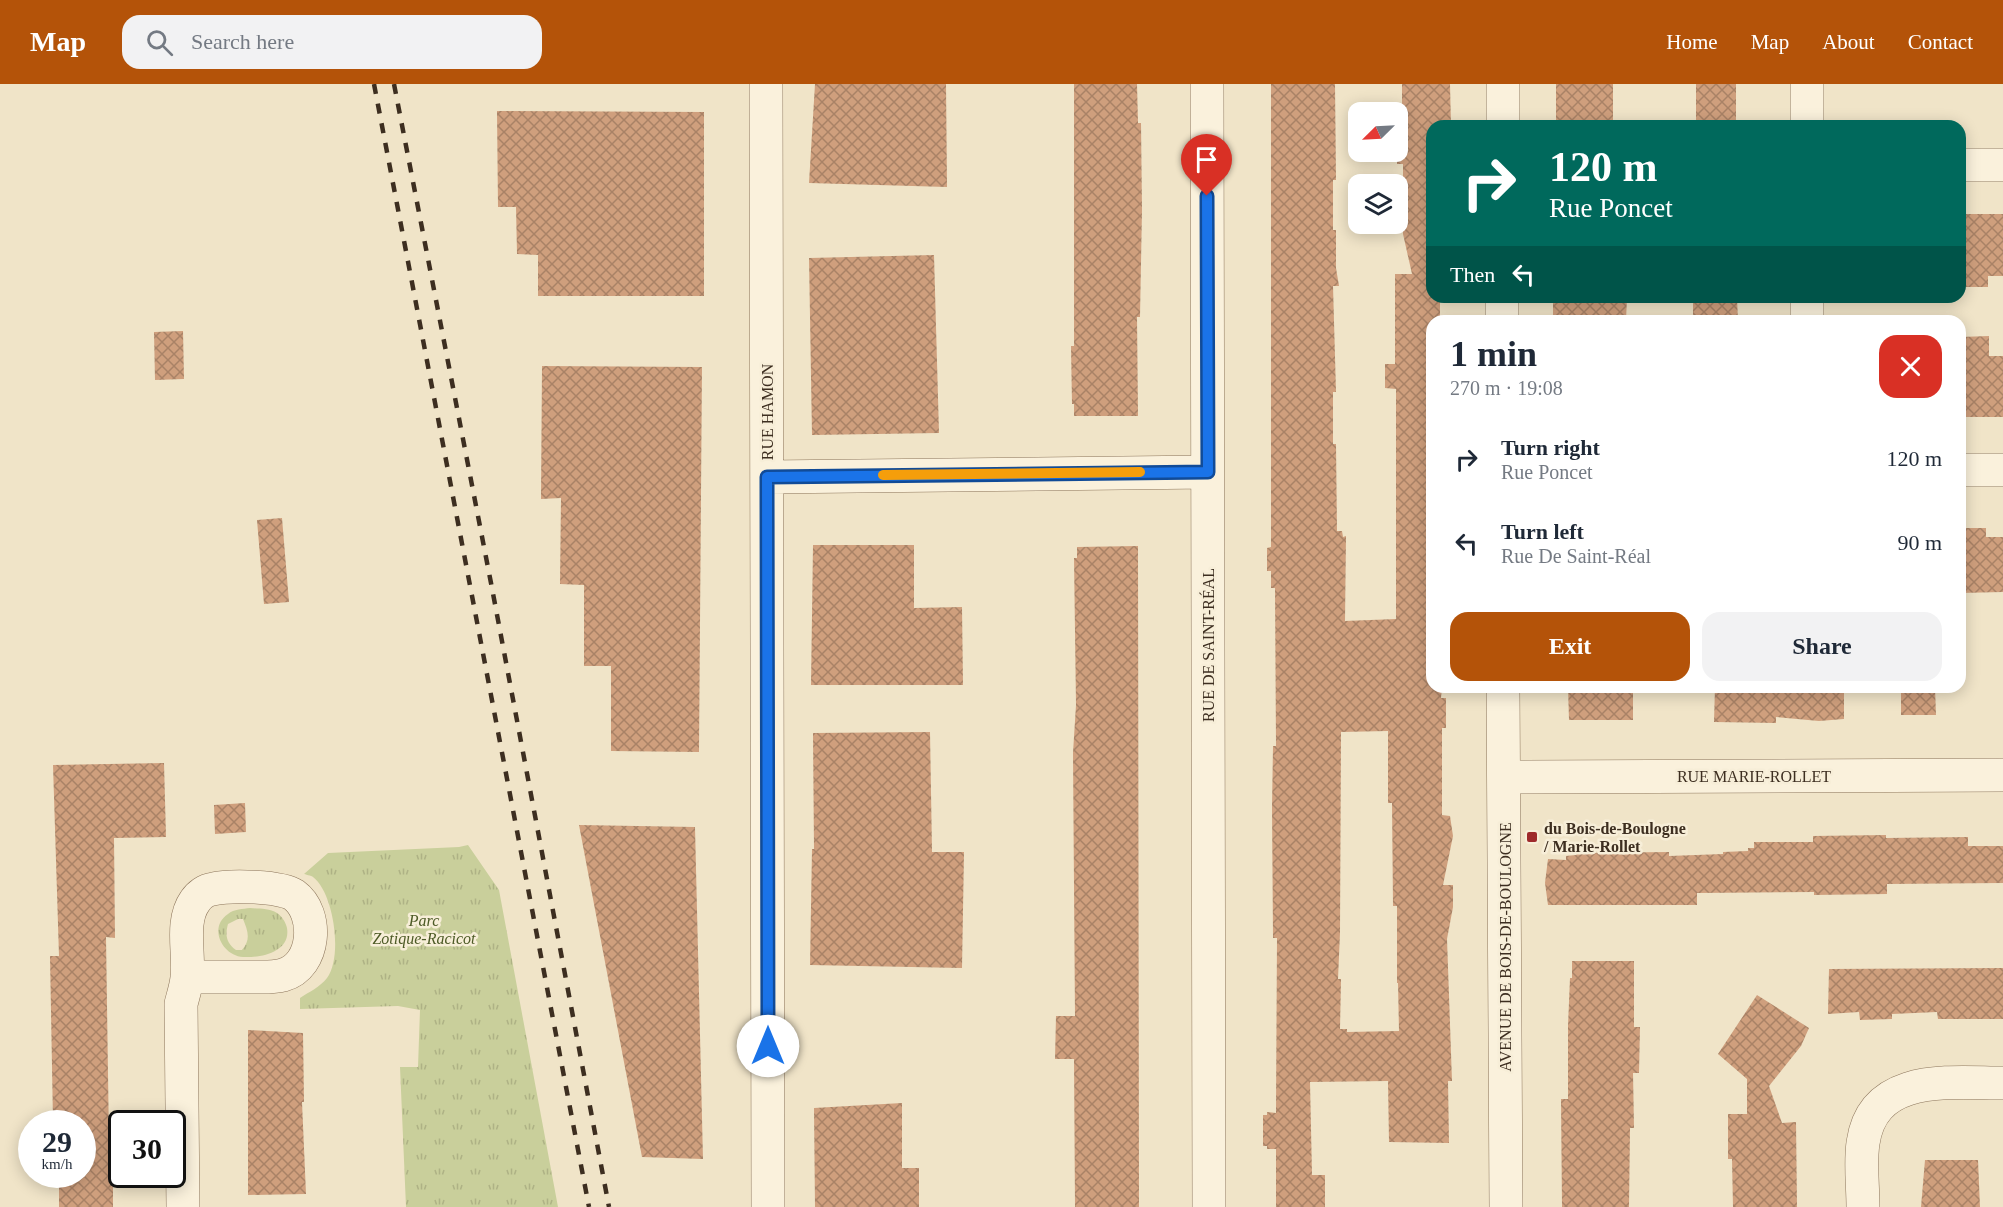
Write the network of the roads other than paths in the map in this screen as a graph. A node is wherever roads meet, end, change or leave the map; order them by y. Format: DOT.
graph roads {
  1 [pos="766,84"];
  2 [pos="1207,84"];
  3 [pos="1503,84"];
  4 [pos="1807,84"];
  5 [pos="1503,120"];
  6 [pos="1807,120"];
  7 [pos="1966,165"];
  8 [pos="2003,165"];
  9 [pos="1966,470"];
  10 [pos="2003,470"];
  11 [pos="1208,472"];
  12 [pos="767,477"];
  13 [pos="1503,693"];
  14 [pos="2003,775"];
  15 [pos="1504,777"];
  16 [pos="187,978"];
  17 [pos="2003,1083"];
  18 [pos="183,1207"];
  19 [pos="768,1207"];
  20 [pos="1209,1207"];
  21 [pos="1506,1207"];
  22 [pos="1863,1207"];
  1 -- 12 [label="street, RUE HAMON"];
  2 -- 11 [label="street, RUE DE SAINT-RÉAL"];
  3 -- 5 [label="street"];
  4 -- 6 [label="street"];
  7 -- 8 [label="street"];
  9 -- 10 [label="street"];
  11 -- 12 [label="street"];
  11 -- 20 [label="street, RUE DE SAINT-RÉAL"];
  12 -- 19 [label="street, RUE HAMON"];
  13 -- 15 [label="street, AVENUE DE BOIS-DE-BOULOGNE"];
  14 -- 15 [label="street, RUE MARIE-ROLLET"];
  15 -- 21 [label="street, AVENUE DE BOIS-DE-BOULOGNE"];
  16 -- 18 [label="street"];
  17 -- 22 [label="street"];
}
